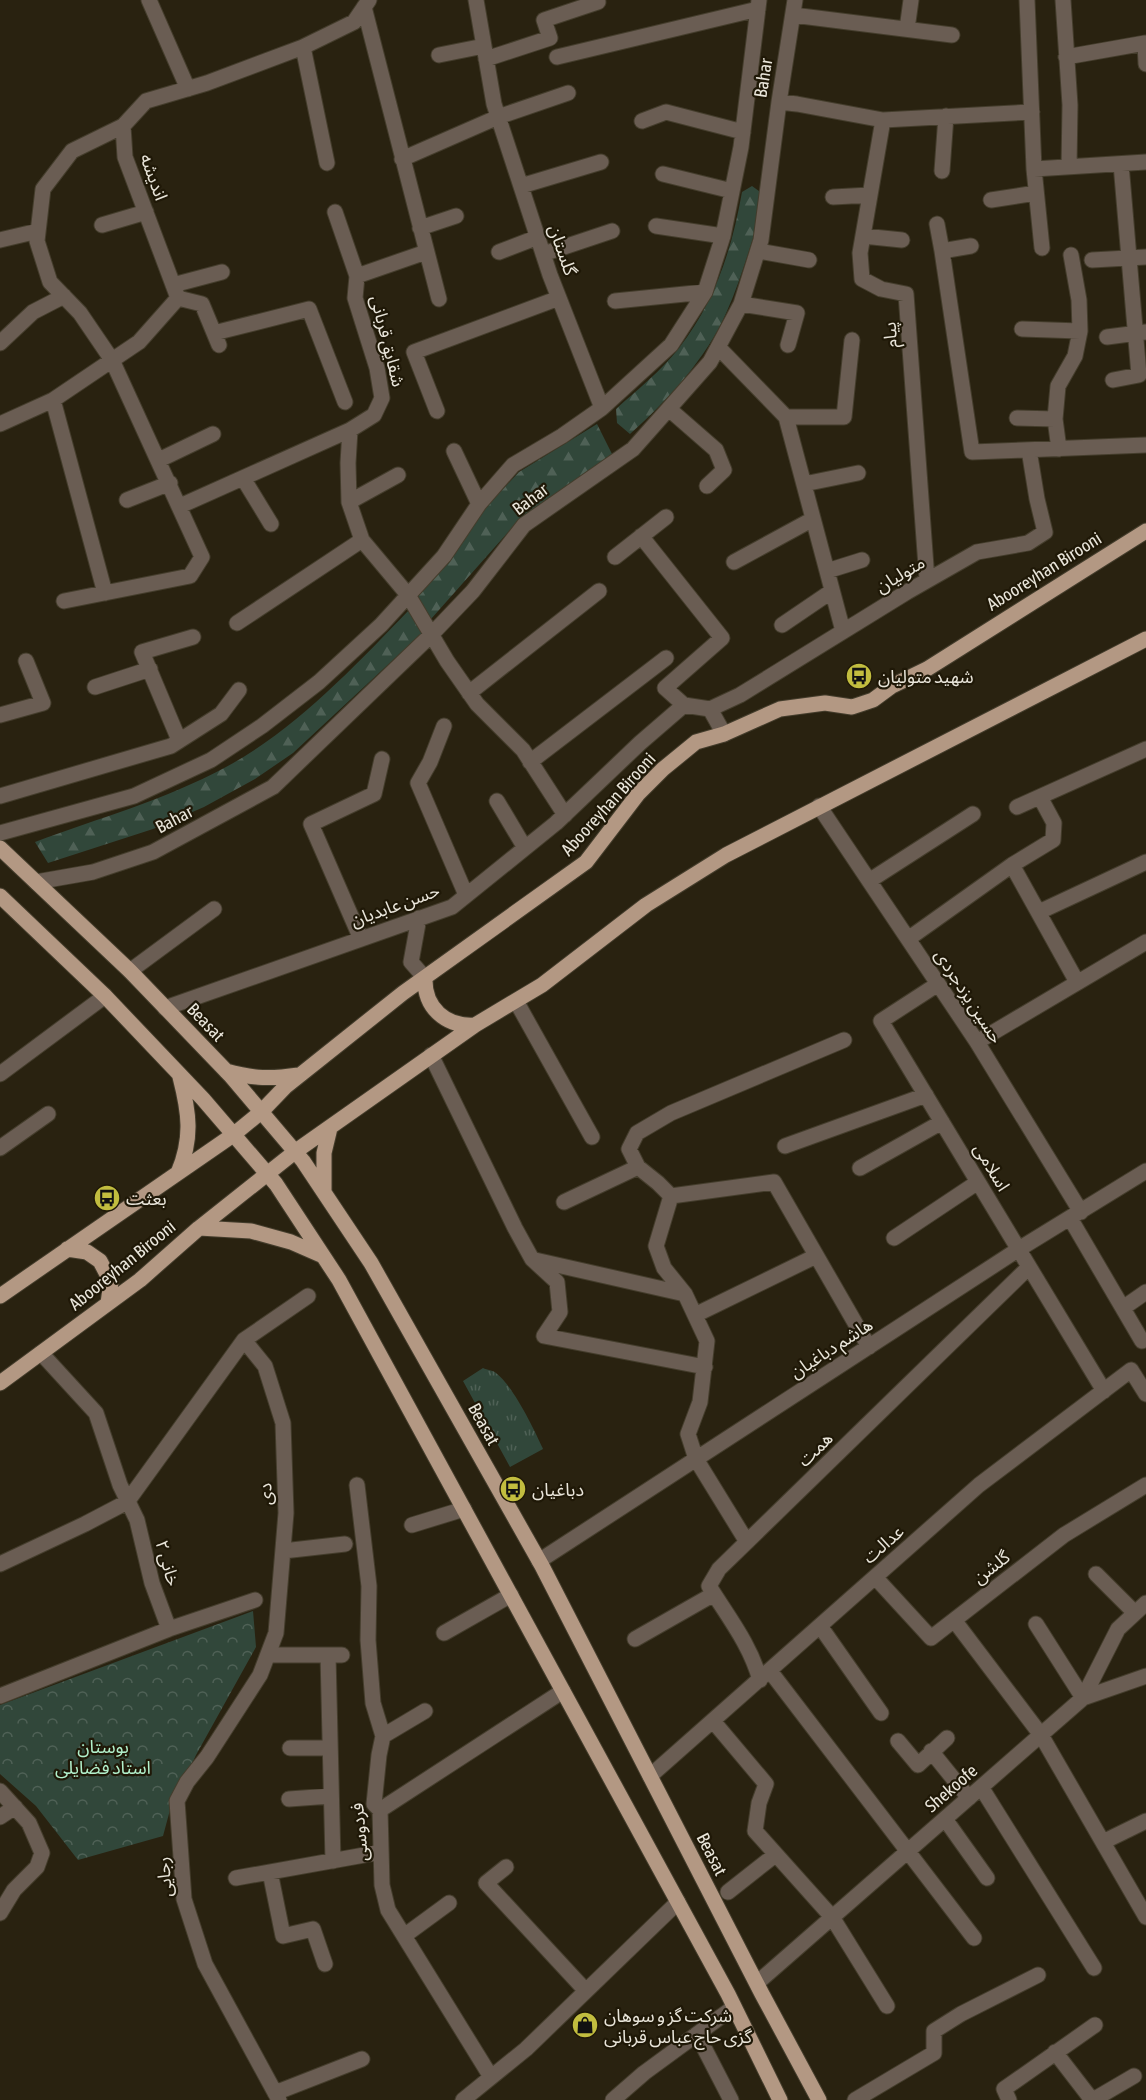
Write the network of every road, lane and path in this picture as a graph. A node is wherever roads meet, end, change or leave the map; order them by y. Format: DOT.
graph roads {
  1 [pos="149,0"];
  2 [pos="476,0"];
  3 [pos="911,0"];
  4 [pos="1027,0"];
  5 [pos="1063,0"];
  6 [pos="598,2"];
  7 [pos="366,4"];
  8 [pos="758,5"];
  9 [pos="794,8"];
  10 [pos="907,29"];
  11 [pos="952,35"];
  12 [pos="303,47"];
  13 [pos="485,52"];
  14 [pos="439,55"];
  15 [pos="557,57"];
  16 [pos="1066,57"];
  17 [pos="1146,64"];
  18 [pos="188,89"];
  19 [pos="568,93"];
  20 [pos="778,102"];
  21 [pos="496,110"];
  22 [pos="1032,111"];
  23 [pos="946,116"];
  24 [pos="883,120"];
  25 [pos="642,121"];
  26 [pos="123,126"];
  27 [pos="743,132"];
  28 [pos="402,159"];
  29 [pos="601,162"];
  30 [pos="1146,162"];
  31 [pos="327,163"];
  32 [pos="1121,164"];
  33 [pos="1069,167"];
  34 [pos="1034,169"];
  35 [pos="942,171"];
  36 [pos="663,174"];
  37 [pos="521,186"];
  38 [pos="732,191"];
  39 [pos="1036,193"];
  40 [pos="870,195"];
  41 [pos="833,197"];
  42 [pos="991,200"];
  43 [pos="146,212"];
  44 [pos="335,212"];
  45 [pos="456,216"];
  46 [pos="937,224"];
  47 [pos="102,225"];
  48 [pos="656,226"];
  49 [pos="420,228"];
  50 [pos="38,231"];
  51 [pos="612,231"];
  52 [pos="723,236"];
  53 [pos="863,236"];
  54 [pos="538,237"];
  55 [pos="0,240"];
  56 [pos="902,240"];
  57 [pos="971,246"];
  58 [pos="1042,248"];
  59 [pos="758,251"];
  60 [pos="942,251"];
  61 [pos="426,252"];
  62 [pos="499,252"];
  63 [pos="543,254"];
  64 [pos="1071,255"];
  65 [pos="1146,257"];
  66 [pos="1129,258"];
  67 [pos="809,260"];
  68 [pos="1092,260"];
  69 [pos="222,272"];
  70 [pos="357,276"];
  71 [pos="176,291"];
  72 [pos="705,292"];
  73 [pos="64,297"];
  74 [pos="559,298"];
  75 [pos="439,299"];
  76 [pos="615,301"];
  77 [pos="741,304"];
  78 [pos="1022,329"];
  79 [pos="1080,331"];
  80 [pos="1141,333"];
  81 [pos="1107,337"];
  82 [pos="852,340"];
  83 [pos="0,343"];
  84 [pos="788,345"];
  85 [pos="718,346"];
  86 [pos="112,360"];
  87 [pos="1143,375"];
  88 [pos="1113,380"];
  89 [pos="53,400"];
  90 [pos="345,402"];
  91 [pos="602,408"];
  92 [pos="669,409"];
  93 [pos="437,411"];
  94 [pos="786,417"];
  95 [pos="1017,418"];
  96 [pos="1055,419"];
  97 [pos="0,424"];
  98 [pos="350,430"];
  99 [pos="213,434"];
  100 [pos="1146,445"];
  101 [pos="1059,448"];
  102 [pos="1029,450"];
  103 [pos="454,451"];
  104 [pos="159,460"];
  105 [pos="858,473"];
  106 [pos="398,475"];
  107 [pos="243,478"];
  108 [pos="170,483"];
  109 [pos="804,484"];
  110 [pos="707,486"];
  111 [pos="127,500"];
  112 [pos="349,502"];
  113 [pos="479,504"];
  114 [pos="180,506"];
  115 [pos="666,517"];
  116 [pos="813,519"];
  117 [pos="271,524"];
  118 [pos="1146,531"];
  119 [pos="641,536"];
  120 [pos="362,540"];
  121 [pos="615,557"];
  122 [pos="862,560"];
  123 [pos="734,562"];
  124 [pos="827,571"];
  125 [pos="927,580"];
  126 [pos="599,591"];
  127 [pos="832,591"];
  128 [pos="105,593"];
  129 [pos="408,595"];
  130 [pos="64,601"];
  131 [pos="237,623"];
  132 [pos="782,625"];
  133 [pos="843,631"];
  134 [pos="431,635"];
  135 [pos="193,637"];
  136 [pos="1146,639"];
  137 [pos="666,658"];
  138 [pos="26,662"];
  139 [pos="150,669"];
  140 [pos="96,687"];
  141 [pos="238,690"];
  142 [pos="469,693"];
  143 [pos="684,705"];
  144 [pos="710,709"];
  145 [pos="0,715"];
  146 [pos="444,726"];
  147 [pos="724,734"];
  148 [pos="179,740"];
  149 [pos="1146,749"];
  150 [pos="382,759"];
  151 [pos="531,762"];
  152 [pos="0,796"];
  153 [pos="1040,797"];
  154 [pos="497,801"];
  155 [pos="819,806"];
  156 [pos="1017,807"];
  157 [pos="973,814"];
  158 [pos="565,815"];
  159 [pos="0,833"];
  160 [pos="0,848"];
  161 [pos="525,848"];
  162 [pos="1146,862"];
  163 [pos="1012,865"];
  164 [pos="869,881"];
  165 [pos="36,882"];
  166 [pos="466,895"];
  167 [pos="0,896"];
  168 [pos="214,909"];
  169 [pos="1039,912"];
  170 [pos="419,918"];
  171 [pos="361,939"];
  172 [pos="908,939"];
  173 [pos="1146,942"];
  174 [pos="130,971"];
  175 [pos="425,978"];
  176 [pos="1077,982"];
  177 [pos="938,984"];
  178 [pos="105,996"];
  179 [pos="516,1001"];
  180 [pos="165,1008"];
  181 [pos="475,1025"];
  182 [pos="844,1040"];
  183 [pos="977,1042"];
  184 [pos="431,1054"];
  185 [pos="226,1071"];
  186 [pos="0,1074"];
  187 [pos="179,1074"];
  188 [pos="299,1076"];
  189 [pos="926,1095"];
  190 [pos="261,1112"];
  191 [pos="48,1114"];
  192 [pos="942,1122"];
  193 [pos="330,1128"];
  194 [pos="233,1135"];
  195 [pos="592,1137"];
  196 [pos="2,1142"];
  197 [pos="785,1146"];
  198 [pos="296,1151"];
  199 [pos="638,1167"];
  200 [pos="860,1168"];
  201 [pos="178,1173"];
  202 [pos="266,1174"];
  203 [pos="1143,1179"];
  204 [pos="978,1182"];
  205 [pos="324,1191"];
  206 [pos="671,1196"];
  207 [pos="564,1202"];
  208 [pos="1076,1215"];
  209 [pos="199,1228"];
  210 [pos="894,1238"];
  211 [pos="67,1250"];
  212 [pos="1019,1250"];
  213 [pos="323,1256"];
  214 [pos="816,1256"];
  215 [pos="532,1259"];
  216 [pos="1029,1267"];
  217 [pos="1146,1293"];
  218 [pos="685,1294"];
  219 [pos="0,1296"];
  220 [pos="308,1296"];
  221 [pos="108,1304"];
  222 [pos="1123,1308"];
  223 [pos="695,1315"];
  224 [pos="244,1340"];
  225 [pos="1142,1341"];
  226 [pos="868,1347"];
  227 [pos="41,1353"];
  228 [pos="705,1367"];
  229 [pos="0,1383"];
  230 [pos="1104,1391"];
  231 [pos="1146,1394"];
  232 [pos="696,1460"];
  233 [pos="357,1485"];
  234 [pos="1146,1485"];
  235 [pos="127,1502"];
  236 [pos="464,1509"];
  237 [pos="412,1525"];
  238 [pos="747,1542"];
  239 [pos="345,1544"];
  240 [pos="283,1551"];
  241 [pos="539,1561"];
  242 [pos="0,1564"];
  243 [pos="1096,1574"];
  244 [pos="875,1577"];
  245 [pos="714,1594"];
  246 [pos="511,1595"];
  247 [pos="255,1600"];
  248 [pos="1140,1608"];
  249 [pos="954,1620"];
  250 [pos="1036,1624"];
  251 [pos="820,1626"];
  252 [pos="169,1629"];
  253 [pos="444,1633"];
  254 [pos="635,1639"];
  255 [pos="268,1654"];
  256 [pos="765,1675"];
  257 [pos="1146,1676"];
  258 [pos="563,1691"];
  259 [pos="0,1696"];
  260 [pos="1083,1698"];
  261 [pos="425,1711"];
  262 [pos="881,1713"];
  263 [pos="713,1720"];
  264 [pos="1041,1735"];
  265 [pos="383,1736"];
  266 [pos="947,1738"];
  267 [pos="898,1741"];
  268 [pos="290,1748"];
  269 [pos="330,1748"];
  270 [pos="931,1751"];
  271 [pos="650,1776"];
  272 [pos="981,1787"];
  273 [pos="0,1791"];
  274 [pos="331,1796"];
  275 [pos="969,1798"];
  276 [pos="289,1799"];
  277 [pos="15,1807"];
  278 [pos="380,1810"];
  279 [pos="0,1817"];
  280 [pos="945,1819"];
  281 [pos="1146,1821"];
  282 [pos="1103,1842"];
  283 [pos="908,1851"];
  284 [pos="381,1852"];
  285 [pos="776,1855"];
  286 [pos="333,1861"];
  287 [pos="506,1867"];
  288 [pos="270,1872"];
  289 [pos="237,1878"];
  290 [pos="987,1878"];
  291 [pos="728,1892"];
  292 [pos="1141,1898"];
  293 [pos="678,1902"];
  294 [pos="449,1904"];
  295 [pos="0,1914"];
  296 [pos="832,1917"];
  297 [pos="1146,1917"];
  298 [pos="404,1936"];
  299 [pos="974,1938"];
  300 [pos="325,1964"];
  301 [pos="1094,1968"];
  302 [pos="1038,1975"];
  303 [pos="757,1983"];
  304 [pos="586,1991"];
  305 [pos="887,2006"];
  306 [pos="734,2007"];
  307 [pos="1095,2025"];
  308 [pos="697,2034"];
  309 [pos="1055,2052"];
  310 [pos="362,2059"];
  311 [pos="1134,2076"];
  312 [pos="491,2077"];
  313 [pos="1006,2094"];
  314 [pos="277,2096"];
  315 [pos="622,2097"];
  316 [pos="463,2100"];
  317 [pos="730,2100"];
  318 [pos="780,2100"];
  319 [pos="819,2100"];
  320 [pos="855,2100"];
  321 [pos="1093,2100"];
  1 -- 18 [label="street"];
  2 -- 13 [label="street, گلستان"];
  3 -- 10 [label="street"];
  4 -- 22 [label="street"];
  5 -- 16 [label="street"];
  6 -- 13 [label="street"];
  7 -- 12 [label="street"];
  7 -- 28 [label="street"];
  8 -- 15 [label="street"];
  8 -- 27 [label="street, Bahar"];
  9 -- 10 [label="street"];
  9 -- 20 [label="street, Bahar"];
  10 -- 11 [label="street"];
  12 -- 18 [label="street"];
  12 -- 31 [label="street"];
  13 -- 14 [label="street"];
  13 -- 21 [label="street, گلستان"];
  16 -- 17 [label="street"];
  16 -- 33 [label="street"];
  18 -- 26 [label="street"];
  19 -- 21 [label="street"];
  20 -- 24 [label="street"];
  20 -- 59 [label="street, Bahar"];
  21 -- 28 [label="street"];
  21 -- 37 [label="street, گلستان"];
  22 -- 23 [label="street"];
  22 -- 34 [label="street"];
  23 -- 24 [label="street"];
  23 -- 35 [label="street"];
  24 -- 40 [label="street, پیام"];
  25 -- 27 [label="street"];
  26 -- 43 [label="street, اندیشه"];
  26 -- 50 [label="street"];
  27 -- 38 [label="street, Bahar"];
  28 -- 49 [label="street"];
  29 -- 37 [label="street"];
  30 -- 32 [label="street"];
  32 -- 33 [label="street"];
  32 -- 66 [label="street"];
  33 -- 34 [label="street"];
  34 -- 39 [label="street"];
  36 -- 38 [label="street"];
  37 -- 54 [label="street, گلستان"];
  38 -- 52 [label="street, Bahar"];
  39 -- 42 [label="street"];
  39 -- 58 [label="street"];
  40 -- 41 [label="street"];
  40 -- 53 [label="street, پیام"];
  43 -- 47 [label="street"];
  43 -- 71 [label="street, اندیشه"];
  44 -- 70 [label="street"];
  45 -- 49 [label="street"];
  46 -- 60 [label="street"];
  48 -- 52 [label="street"];
  49 -- 61 [label="street"];
  50 -- 55 [label="street"];
  50 -- 73 [label="street"];
  51 -- 63 [label="street"];
  52 -- 72 [label="street, Bahar"];
  53 -- 56 [label="street"];
  53 -- 125 [label="street, پیام"];
  54 -- 62 [label="street"];
  54 -- 63 [label="street, گلستان"];
  57 -- 60 [label="street"];
  59 -- 67 [label="street"];
  59 -- 77 [label="street, Bahar"];
  60 -- 102 [label="street"];
  61 -- 70 [label="street, شقایق قربانی"];
  61 -- 75 [label="street"];
  63 -- 74 [label="street, گلستان"];
  64 -- 79 [label="street"];
  65 -- 66 [label="street"];
  66 -- 68 [label="street"];
  66 -- 80 [label="street"];
  69 -- 71 [label="street"];
  70 -- 98 [label="street, شقایق قربانی"];
  71 -- 86 [label="street"];
  71 -- 90 [label="street"];
  72 -- 76 [label="street"];
  72 -- 91 [label="street, Bahar"];
  73 -- 83 [label="street"];
  73 -- 86 [label="street"];
  74 -- 91 [label="street, گلستان"];
  74 -- 93 [label="street"];
  77 -- 84 [label="street"];
  77 -- 85 [label="street, Bahar"];
  78 -- 79 [label="street"];
  79 -- 96 [label="street"];
  80 -- 81 [label="street"];
  80 -- 87 [label="street"];
  82 -- 94 [label="street"];
  85 -- 92 [label="street, Bahar"];
  85 -- 94 [label="street"];
  86 -- 89 [label="street"];
  86 -- 104 [label="street"];
  87 -- 88 [label="street"];
  89 -- 97 [label="street"];
  89 -- 128 [label="street"];
  91 -- 113 [label="street, Bahar"];
  92 -- 110 [label="street"];
  92 -- 134 [label="street, Bahar"];
  94 -- 109 [label="street"];
  95 -- 96 [label="street"];
  96 -- 101 [label="street"];
  98 -- 107 [label="street, شقایق قربانی"];
  98 -- 112 [label="street"];
  99 -- 104 [label="street"];
  100 -- 101 [label="street"];
  101 -- 102 [label="street"];
  102 -- 125 [label="street, متولیان"];
  103 -- 113 [label="street"];
  104 -- 108 [label="street"];
  105 -- 109 [label="street"];
  106 -- 112 [label="street"];
  107 -- 114 [label="street, شقایق قربانی"];
  107 -- 117 [label="street"];
  108 -- 111 [label="street"];
  108 -- 114 [label="street"];
  109 -- 116 [label="street"];
  112 -- 120 [label="street"];
  113 -- 129 [label="street, Bahar"];
  114 -- 128 [label="street"];
  115 -- 119 [label="street"];
  116 -- 123 [label="street"];
  116 -- 124 [label="street"];
  118 -- 147 [label="main road, Abooreyhan Birooni"];
  119 -- 121 [label="street"];
  119 -- 143 [label="street"];
  120 -- 129 [label="street"];
  120 -- 131 [label="street"];
  122 -- 124 [label="street"];
  124 -- 127 [label="street"];
  125 -- 133 [label="street, متولیان"];
  126 -- 142 [label="street"];
  127 -- 132 [label="street"];
  127 -- 133 [label="street"];
  128 -- 130 [label="street"];
  129 -- 134 [label="street"];
  129 -- 159 [label="street, Bahar"];
  133 -- 144 [label="street, متولیان"];
  134 -- 142 [label="street"];
  134 -- 165 [label="street, Bahar"];
  135 -- 139 [label="street"];
  136 -- 155 [label="main road"];
  137 -- 151 [label="street"];
  138 -- 145 [label="street"];
  139 -- 140 [label="street"];
  139 -- 148 [label="street"];
  141 -- 148 [label="street"];
  142 -- 151 [label="street"];
  143 -- 144 [label="street"];
  143 -- 158 [label="street, حسن عابدیان"];
  144 -- 147 [label="street"];
  146 -- 166 [label="street"];
  147 -- 175 [label="main road, Abooreyhan Birooni"];
  148 -- 152 [label="street"];
  149 -- 153 [label="street"];
  150 -- 171 [label="street"];
  151 -- 158 [label="street"];
  153 -- 156 [label="street"];
  153 -- 163 [label="street"];
  154 -- 161 [label="street"];
  155 -- 164 [label="street, حسین یزدجردی"];
  155 -- 179 [label="main road"];
  157 -- 164 [label="street"];
  158 -- 161 [label="street, حسن عابدیان"];
  160 -- 165 [label="main road, Beasat"];
  161 -- 166 [label="street, حسن عابدیان"];
  162 -- 169 [label="street"];
  163 -- 169 [label="street"];
  163 -- 172 [label="street"];
  164 -- 172 [label="street, حسین یزدجردی"];
  165 -- 174 [label="main road, Beasat"];
  166 -- 170 [label="street, حسن عابدیان"];
  167 -- 178 [label="main road"];
  168 -- 174 [label="street"];
  169 -- 176 [label="street"];
  170 -- 171 [label="street, حسن عابدیان"];
  170 -- 175 [label="street"];
  171 -- 180 [label="street, حسن عابدیان"];
  172 -- 177 [label="street, حسین یزدجردی"];
  173 -- 176 [label="street"];
  174 -- 180 [label="main road, Beasat"];
  175 -- 181 [label="main road"];
  175 -- 188 [label="main road, Abooreyhan Birooni"];
  176 -- 183 [label="street"];
  177 -- 183 [label="street, حسین یزدجردی"];
  177 -- 189 [label="street, اسلامی"];
  178 -- 186 [label="street"];
  178 -- 187 [label="main road"];
  179 -- 181 [label="main road"];
  179 -- 195 [label="street"];
  180 -- 185 [label="main road, Beasat"];
  181 -- 184 [label="main road"];
  182 -- 199 [label="street"];
  183 -- 208 [label="street, حسین یزدجردی"];
  184 -- 193 [label="main road"];
  184 -- 215 [label="street"];
  185 -- 188 [label="main road"];
  185 -- 190 [label="main road, Beasat"];
  187 -- 194 [label="main road"];
  187 -- 201 [label="main road"];
  188 -- 190 [label="main road, Abooreyhan Birooni"];
  189 -- 192 [label="street, اسلامی"];
  189 -- 197 [label="street"];
  190 -- 194 [label="main road, Abooreyhan Birooni"];
  190 -- 198 [label="main road, Beasat"];
  191 -- 196 [label="street"];
  192 -- 200 [label="street"];
  192 -- 204 [label="street, اسلامی"];
  193 -- 198 [label="main road"];
  193 -- 205 [label="main road"];
  194 -- 201 [label="main road"];
  194 -- 202 [label="main road"];
  198 -- 202 [label="main road, Abooreyhan Birooni"];
  198 -- 205 [label="main road, Beasat"];
  199 -- 206 [label="street"];
  199 -- 207 [label="street"];
  201 -- 211 [label="main road"];
  202 -- 209 [label="main road, Abooreyhan Birooni"];
  202 -- 213 [label="main road"];
  203 -- 208 [label="street, هاشم دباغیان"];
  204 -- 210 [label="street"];
  204 -- 212 [label="street, اسلامی"];
  205 -- 241 [label="main road, Beasat"];
  206 -- 214 [label="street"];
  206 -- 218 [label="street"];
  208 -- 212 [label="street, هاشم دباغیان"];
  208 -- 222 [label="street, حسین یزدجردی"];
  209 -- 213 [label="main road"];
  209 -- 221 [label="main road, Abooreyhan Birooni"];
  211 -- 219 [label="main road"];
  211 -- 221 [label="main road"];
  212 -- 216 [label="street, اسلامی"];
  212 -- 226 [label="street, هاشم دباغیان"];
  213 -- 236 [label="main road"];
  214 -- 223 [label="street"];
  214 -- 226 [label="street"];
  215 -- 218 [label="street"];
  215 -- 228 [label="street"];
  216 -- 230 [label="street, اسلامی"];
  216 -- 238 [label="street, همت"];
  217 -- 222 [label="street"];
  218 -- 223 [label="street"];
  220 -- 224 [label="street"];
  221 -- 227 [label="main road, Abooreyhan Birooni"];
  222 -- 225 [label="street, حسین یزدجردی"];
  223 -- 228 [label="street"];
  224 -- 235 [label="street"];
  224 -- 240 [label="street, دی"];
  226 -- 232 [label="street, هاشم دباغیان"];
  227 -- 229 [label="main road, Abooreyhan Birooni"];
  227 -- 235 [label="street, خانی ۲"];
  228 -- 232 [label="street"];
  230 -- 231 [label="street, عدالت"];
  230 -- 244 [label="street, عدالت"];
  232 -- 238 [label="street"];
  232 -- 241 [label="street, هاشم دباغیان"];
  233 -- 265 [label="street, فردوسی"];
  234 -- 249 [label="street, گلشن"];
  235 -- 242 [label="street"];
  235 -- 252 [label="street, خانی ۲"];
  236 -- 237 [label="street"];
  236 -- 246 [label="main road"];
  238 -- 245 [label="street, همت"];
  239 -- 240 [label="street"];
  240 -- 255 [label="street, دی"];
  241 -- 271 [label="main road, Beasat"];
  243 -- 248 [label="street"];
  244 -- 249 [label="street, گلشن"];
  244 -- 251 [label="street, عدالت"];
  245 -- 254 [label="street"];
  245 -- 256 [label="street"];
  246 -- 253 [label="street"];
  246 -- 258 [label="main road"];
  247 -- 252 [label="street"];
  248 -- 260 [label="street, Shekoofe"];
  249 -- 264 [label="street"];
  250 -- 260 [label="street"];
  251 -- 256 [label="street, عدالت"];
  251 -- 262 [label="street"];
  252 -- 259 [label="street"];
  255 -- 269 [label="street"];
  255 -- 314 [label="street, رجایی"];
  256 -- 263 [label="street, عدالت"];
  256 -- 283 [label="street"];
  257 -- 260 [label="street"];
  258 -- 278 [label="street"];
  258 -- 293 [label="main road"];
  260 -- 264 [label="street, Shekoofe"];
  261 -- 265 [label="street"];
  263 -- 271 [label="street, عدالت"];
  263 -- 285 [label="street"];
  264 -- 272 [label="street, Shekoofe"];
  264 -- 282 [label="street"];
  265 -- 278 [label="street, فردوسی"];
  266 -- 270 [label="street"];
  267 -- 270 [label="street"];
  268 -- 269 [label="street"];
  269 -- 274 [label="street"];
  270 -- 275 [label="street"];
  271 -- 303 [label="main road, Beasat"];
  272 -- 275 [label="street, Shekoofe"];
  272 -- 301 [label="street"];
  273 -- 277 [label="street"];
  274 -- 276 [label="street"];
  274 -- 286 [label="street"];
  275 -- 280 [label="street, Shekoofe"];
  277 -- 279 [label="street"];
  277 -- 295 [label="street"];
  278 -- 284 [label="street, فردوسی"];
  280 -- 283 [label="street, Shekoofe"];
  280 -- 290 [label="street"];
  281 -- 282 [label="street"];
  282 -- 292 [label="street"];
  283 -- 296 [label="street, Shekoofe"];
  283 -- 299 [label="street"];
  284 -- 286 [label="street"];
  284 -- 298 [label="street, فردوسی"];
  285 -- 291 [label="street"];
  285 -- 296 [label="street"];
  286 -- 288 [label="street"];
  287 -- 304 [label="street"];
  288 -- 289 [label="street"];
  288 -- 300 [label="street"];
  292 -- 297 [label="street"];
  293 -- 304 [label="street"];
  293 -- 306 [label="main road"];
  294 -- 298 [label="street"];
  296 -- 303 [label="street, Shekoofe"];
  296 -- 305 [label="street"];
  298 -- 312 [label="street, فردوسی"];
  302 -- 320 [label="street"];
  303 -- 319 [label="main road, Beasat"];
  304 -- 312 [label="street"];
  306 -- 308 [label="street"];
  306 -- 318 [label="main road"];
  307 -- 309 [label="street"];
  308 -- 315 [label="street"];
  308 -- 317 [label="street"];
  309 -- 313 [label="street"];
  309 -- 321 [label="street"];
  310 -- 314 [label="street"];
  311 -- 321 [label="street"];
  312 -- 316 [label="street"];
}
